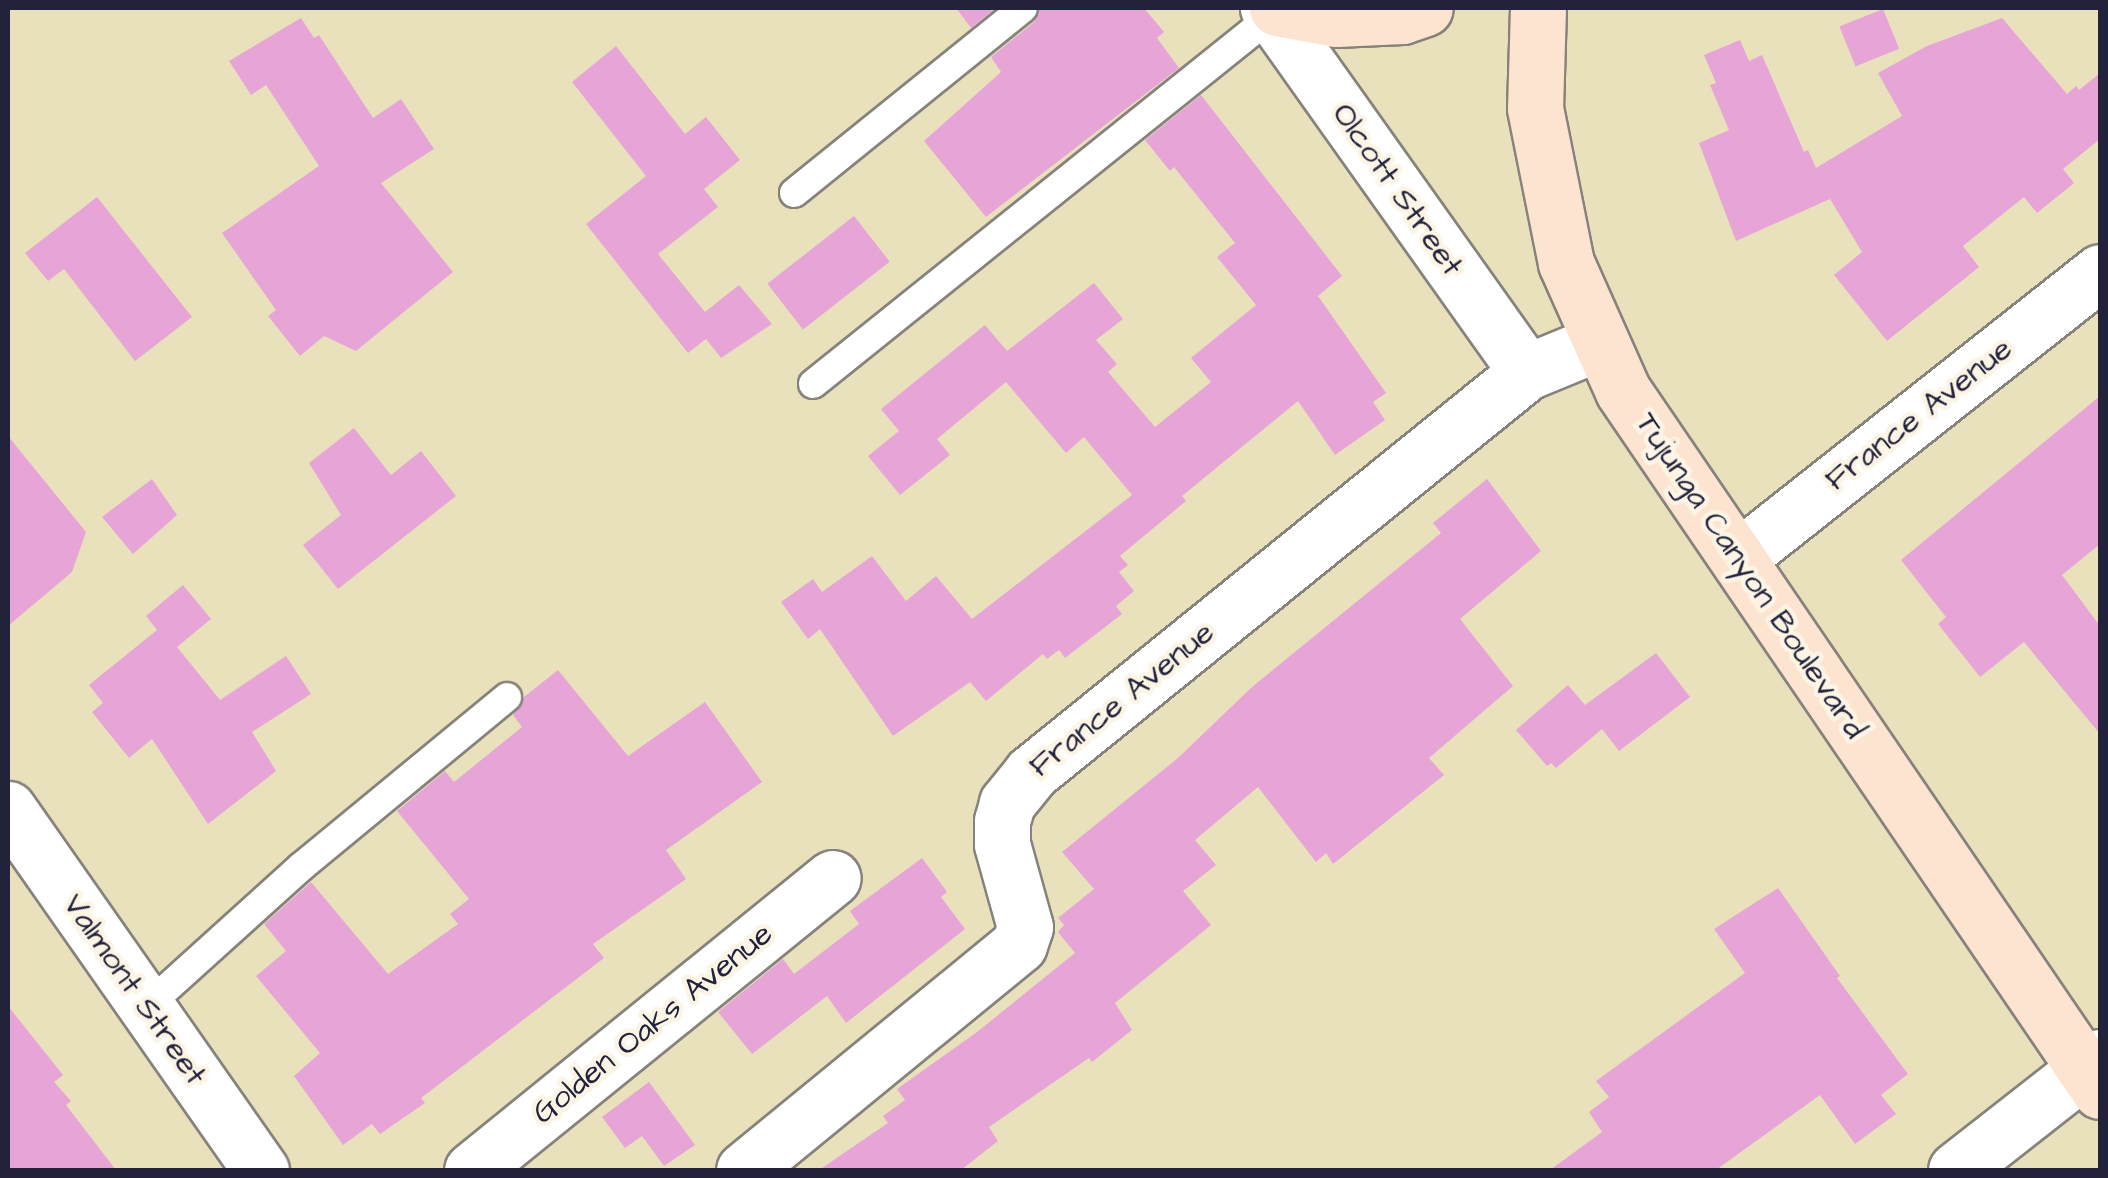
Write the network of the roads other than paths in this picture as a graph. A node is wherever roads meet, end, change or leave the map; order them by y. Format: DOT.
graph roads {
  1 [pos="1024,8"];
  2 [pos="1425,8"];
  3 [pos="1538,8"];
  4 [pos="1273,10"];
  5 [pos="794,193"];
  6 [pos="2100,272"];
  7 [pos="1600,342"];
  8 [pos="1527,372"];
  9 [pos="813,384"];
  10 [pos="1738,558"];
  11 [pos="507,698"];
  12 [pos="8,809"];
  13 [pos="833,878"];
  14 [pos="146,1007"];
  15 [pos="2096,1073"];
  16 [pos="261,1170"];
  17 [pos="472,1170"];
  18 [pos="744,1170"];
  19 [pos="1956,1170"];
  1 -- 5 [label="lane"];
  2 -- 4 [label="main road"];
  3 -- 7 [label="main road, Tujunga Canyon Boulevard"];
  4 -- 8 [label="street, Olcott Street"];
  4 -- 9 [label="lane"];
  6 -- 10 [label="street, France Avenue"];
  7 -- 8 [label="street, France Avenue"];
  7 -- 10 [label="main road, Tujunga Canyon Boulevard"];
  8 -- 18 [label="street, France Avenue"];
  10 -- 15 [label="main road, Tujunga Canyon Boulevard"];
  11 -- 14 [label="lane"];
  12 -- 14 [label="street, Valmont Street"];
  13 -- 17 [label="street, Golden Oaks Avenue"];
  14 -- 16 [label="street, Valmont Street"];
  15 -- 19 [label="street"];
}
